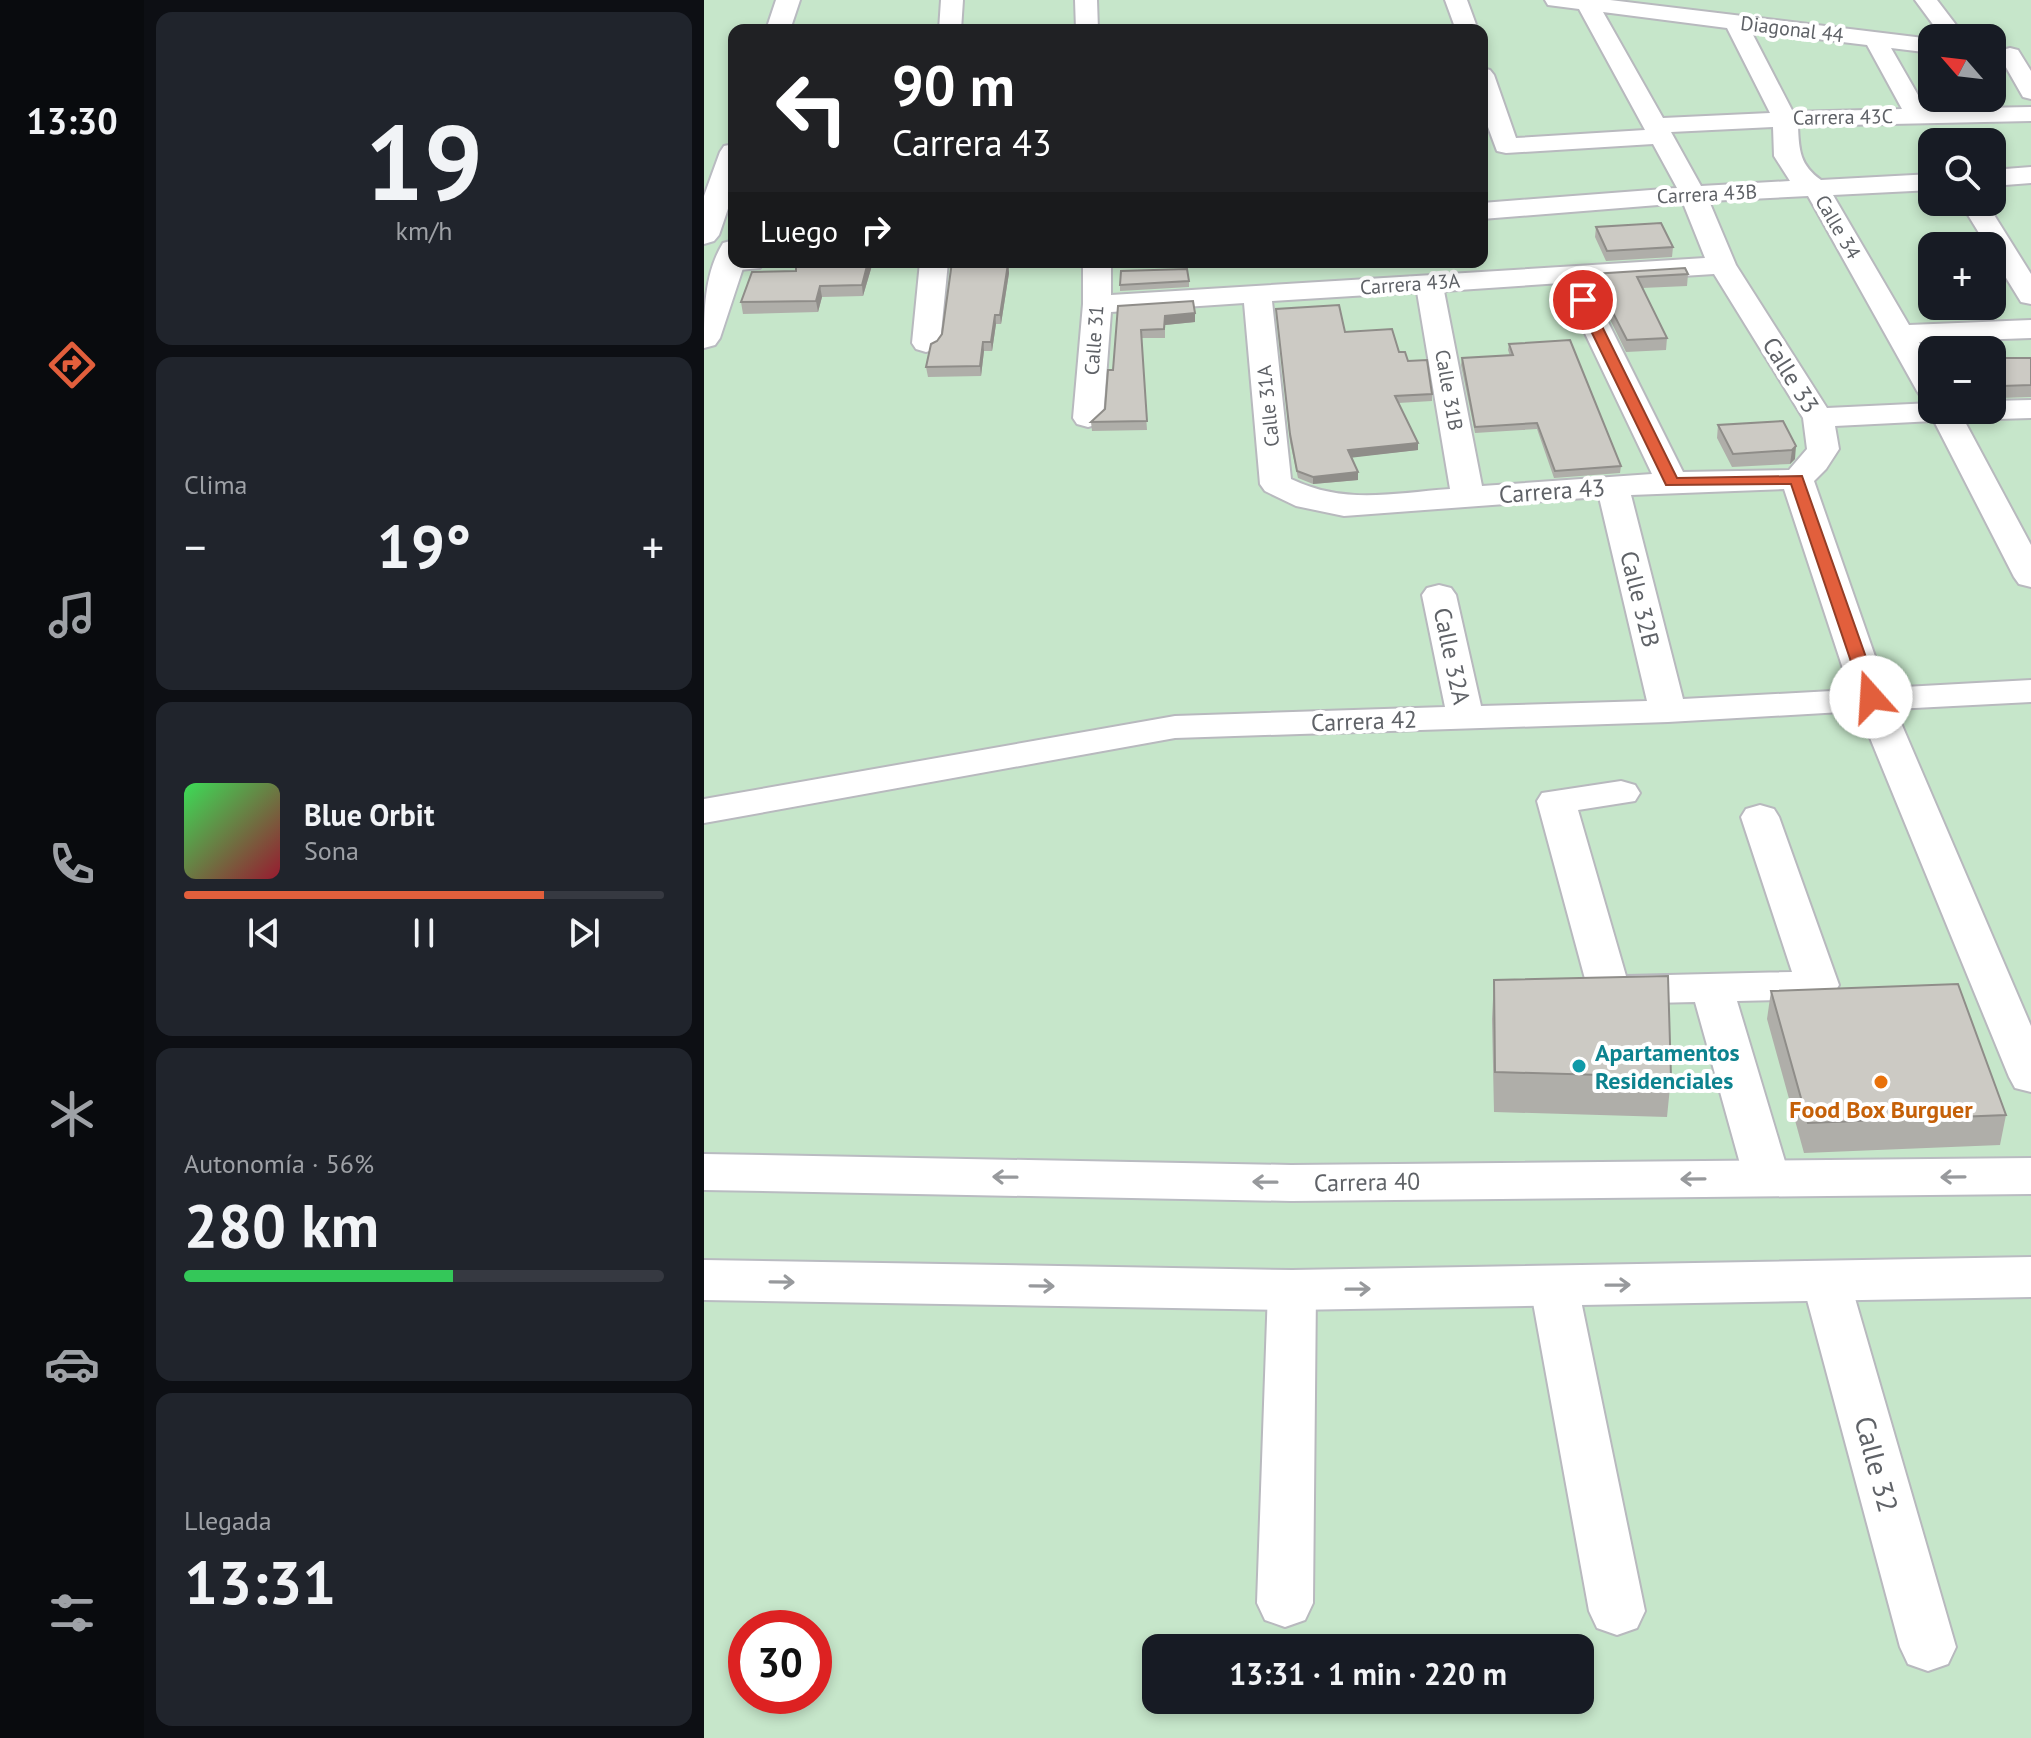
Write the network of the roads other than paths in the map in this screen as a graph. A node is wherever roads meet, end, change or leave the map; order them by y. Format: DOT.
graph roads {
  1 [pos="788,0"];
  2 [pos="952,0"];
  3 [pos="1086,0"];
  4 [pos="1456,0"];
  5 [pos="1926,0"];
  6 [pos="1576,1"];
  7 [pos="1819,11"];
  8 [pos="1715,13"];
  9 [pos="780,24"];
  10 [pos="950,24"];
  11 [pos="1087,24"];
  12 [pos="1465,24"];
  13 [pos="1944,24"];
  14 [pos="1835,34"];
  15 [pos="1875,39"];
  16 [pos="1918,44"];
  17 [pos="2011,55"];
  18 [pos="2031,92"];
  19 [pos="1488,93"];
  20 [pos="2031,114"];
  21 [pos="1917,115"];
  22 [pos="1785,119"];
  23 [pos="1658,131"];
  24 [pos="728,169"];
  25 [pos="2031,175"];
  26 [pos="2006,177"];
  27 [pos="1918,183"];
  28 [pos="1817,189"];
  29 [pos="1693,194"];
  30 [pos="1488,211"];
  31 [pos="1982,216"];
  32 [pos="704,235"];
  33 [pos="1722,265"];
  34 [pos="734,268"];
  35 [pos="933,268"];
  36 [pos="1097,268"];
  37 [pos="1570,274"];
  38 [pos="1429,283"];
  39 [pos="1257,294"];
  40 [pos="2031,296"];
  41 [pos="1097,304"];
  42 [pos="2031,329"];
  43 [pos="1899,334"];
  44 [pos="704,338"];
  45 [pos="926,343"];
  46 [pos="1918,367"];
  47 [pos="2031,409"];
  48 [pos="2006,410"];
  49 [pos="1918,412"];
  50 [pos="1088,418"];
  51 [pos="1818,418"];
  52 [pos="1950,424"];
  53 [pos="1797,479"];
  54 [pos="1672,482"];
  55 [pos="1613,487"];
  56 [pos="1468,497"];
  57 [pos="1307,499"];
  58 [pos="2030,573"];
  59 [pos="1439,595"];
  60 [pos="2031,691"];
  61 [pos="1871,697"];
  62 [pos="1668,711"];
  63 [pos="1465,717"];
  64 [pos="1621,793"];
  65 [pos="704,811"];
  66 [pos="1760,817"];
  67 [pos="1712,987"];
  68 [pos="1609,990"];
  69 [pos="1565,991"];
  70 [pos="2031,1077"];
  71 [pos="704,1172"];
  72 [pos="2031,1176"];
  73 [pos="1767,1178"];
  74 [pos="2031,1277"];
  75 [pos="704,1280"];
  76 [pos="1826,1281"];
  77 [pos="1554,1286"];
  78 [pos="1292,1290"];
  79 [pos="1285,1603"];
  80 [pos="1617,1611"];
  81 [pos="1928,1647"];
  1 -- 9 [label="street"];
  2 -- 10 [label="street"];
  3 -- 11 [label="street"];
  4 -- 12 [label="street"];
  5 -- 13 [label="street"];
  6 -- 8 [label="street, Diagonal 44"];
  6 -- 23 [label="street, Calle 33"];
  7 -- 14 [label="street"];
  8 -- 14 [label="street, Diagonal 44"];
  8 -- 22 [label="street, Calle 34"];
  14 -- 15 [label="street, Diagonal 44"];
  15 -- 16 [label="street, Diagonal 44"];
  15 -- 21 [label="street"];
  17 -- 18 [label="street"];
  19 -- 23 [label="street, Carrera 43C"];
  20 -- 21 [label="street, Carrera 43C"];
  21 -- 22 [label="street, Carrera 43C"];
  22 -- 23 [label="street, Carrera 43C"];
  22 -- 28 [label="street, Calle 34"];
  23 -- 29 [label="street, Calle 33"];
  24 -- 32 [label="street"];
  25 -- 26 [label="street"];
  27 -- 28 [label="street, Carrera 43B"];
  28 -- 29 [label="street, Carrera 43B"];
  28 -- 43 [label="street, Calle 34"];
  29 -- 30 [label="street, Carrera 43B"];
  29 -- 33 [label="street, Calle 33"];
  31 -- 40 [label="street"];
  33 -- 37 [label="street, Carrera 43A"];
  33 -- 51 [label="street, Calle 33"];
  34 -- 44 [label="street"];
  35 -- 45 [label="street"];
  36 -- 41 [label="street, Calle 31"];
  37 -- 38 [label="street, Carrera 43A"];
  37 -- 54 [label="street"];
  38 -- 39 [label="street, Carrera 43A"];
  38 -- 56 [label="street, Calle 31B"];
  39 -- 41 [label="street, Carrera 43A"];
  39 -- 57 [label="street, Calle 31A"];
  41 -- 50 [label="street, Calle 31"];
  42 -- 43 [label="street"];
  43 -- 46 [label="street, Calle 34"];
  47 -- 48 [label="street"];
  49 -- 51 [label="street"];
  51 -- 53 [label="street, Calle 33"];
  52 -- 58 [label="street"];
  53 -- 54 [label="street, Carrera 43"];
  53 -- 61 [label="street"];
  54 -- 55 [label="street, Carrera 43"];
  55 -- 56 [label="street, Carrera 43"];
  55 -- 62 [label="street, Calle 32B"];
  56 -- 57 [label="street, Carrera 43"];
  59 -- 63 [label="street, Calle 32A"];
  60 -- 61 [label="street, Carrera 42"];
  61 -- 62 [label="street, Carrera 42"];
  61 -- 70 [label="street"];
  62 -- 63 [label="street, Carrera 42"];
  63 -- 65 [label="street, Carrera 42"];
  64 -- 68 [label="street"];
  66 -- 67 [label="street"];
  67 -- 68 [label="street"];
  67 -- 73 [label="street"];
  68 -- 69 [label="street"];
  73 -- 71 [label="street, Carrera 40, one-way"];
  72 -- 73 [label="street, Carrera 40, one-way"];
  74 -- 76 [label="street"];
  75 -- 78 [label="street, one-way"];
  77 -- 76 [label="street, one-way"];
  76 -- 81 [label="street, Calle 32"];
  78 -- 77 [label="street, one-way"];
  77 -- 80 [label="street"];
  78 -- 79 [label="street"];
}
